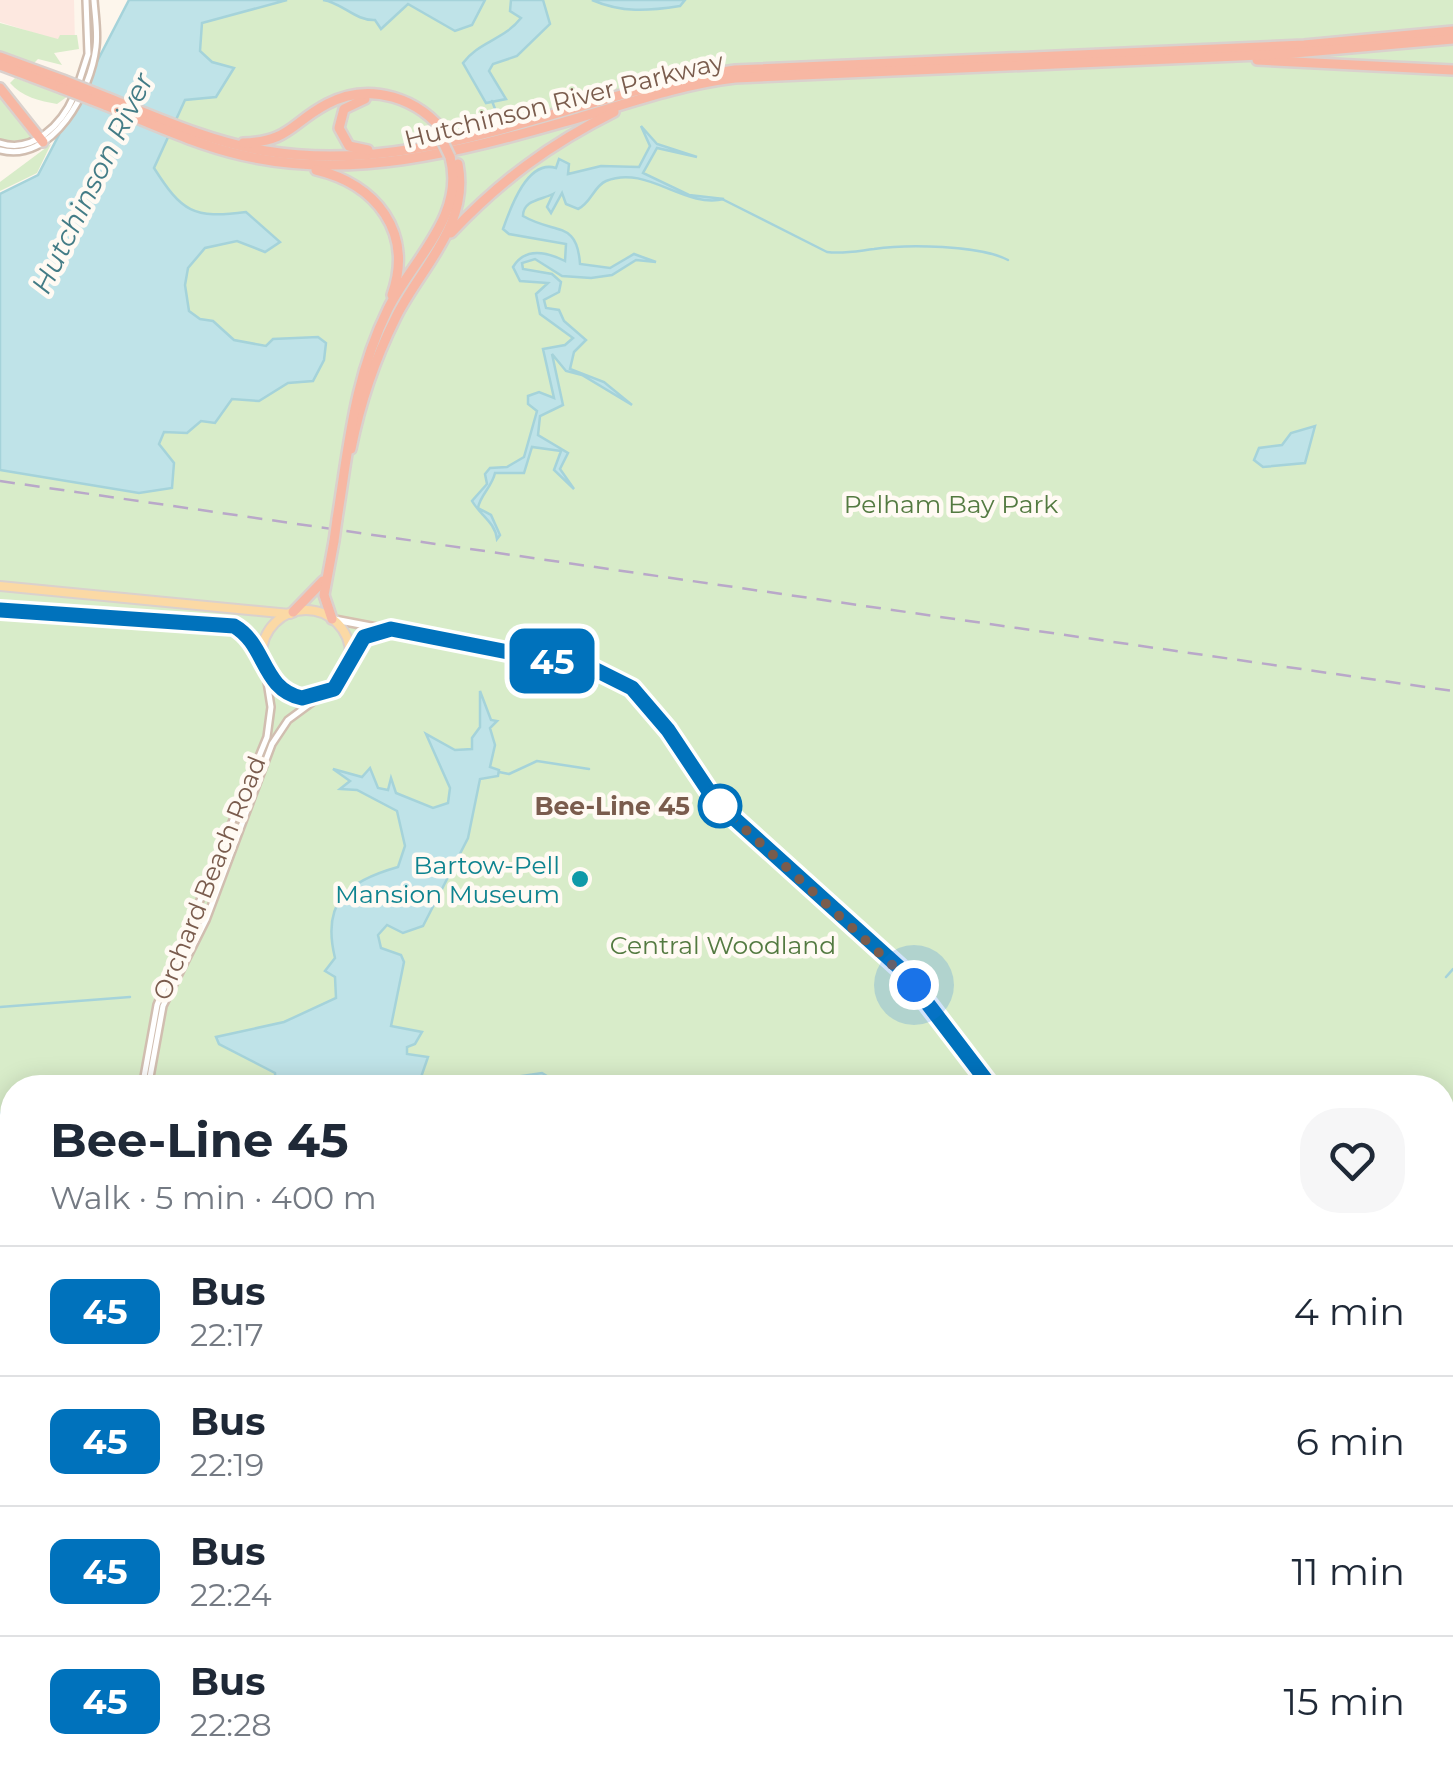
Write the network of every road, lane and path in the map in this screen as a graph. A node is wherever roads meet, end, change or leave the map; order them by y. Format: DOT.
graph roads {
  1 [pos="86,0"];
  2 [pos="94,0"];
  3 [pos="1453,30"];
  4 [pos="1453,39"];
  5 [pos="1240,56"];
  6 [pos="0,57"];
  7 [pos="0,66"];
  8 [pos="1453,70"];
  9 [pos="62,84"];
  10 [pos="80,87"];
  11 [pos="0,88"];
  12 [pos="633,102"];
  13 [pos="444,137"];
  14 [pos="42,140"];
  15 [pos="209,142"];
  16 [pos="226,143"];
  17 [pos="0,147"];
  18 [pos="400,151"];
  19 [pos="453,156"];
  20 [pos="299,164"];
  21 [pos="446,238"];
  22 [pos="385,316"];
  23 [pos="343,480"];
  24 [pos="328,570"];
  25 [pos="0,586"];
  26 [pos="39,590"];
  27 [pos="0,610"];
  28 [pos="37,612"];
  29 [pos="292,613"];
  30 [pos="332,619"];
  31 [pos="391,629"];
  32 [pos="349,666"];
  33 [pos="264,667"];
  34 [pos="322,695"];
  35 [pos="147,1075"];
  36 [pos="148,1075"];
  37 [pos="982,1075"];
  1 -- 10 [label="street"];
  2 -- 10 [label="street"];
  3 -- 18 [label="highway, Hutchinson River Parkway"];
  4 -- 5 [label="highway, Hutchinson River Parkway"];
  5 -- 8 [label="highway"];
  5 -- 12 [label="highway, Hutchinson River Parkway"];
  6 -- 9 [label="highway, Hutchinson River Parkway"];
  7 -- 9 [label="highway, Hutchinson River Parkway"];
  9 -- 15 [label="highway, Hutchinson River Parkway, bridge"];
  10 -- 14 [label="street"];
  11 -- 14 [label="highway"];
  12 -- 20 [label="highway, Hutchinson River Parkway"];
  12 -- 21 [label="highway"];
  13 -- 16 [label="highway"];
  13 -- 18 [label="highway"];
  13 -- 19 [label="highway, bridge"];
  14 -- 17 [label="street"];
  15 -- 16 [label="highway, Hutchinson River Parkway"];
  15 -- 20 [label="highway, Hutchinson River Parkway"];
  16 -- 18 [label="highway, Hutchinson River Parkway"];
  19 -- 21 [label="highway"];
  19 -- 22 [label="highway"];
  20 -- 22 [label="highway"];
  21 -- 23 [label="highway"];
  22 -- 23 [label="highway"];
  23 -- 24 [label="highway, bridge"];
  24 -- 29 [label="highway"];
  24 -- 30 [label="highway"];
  25 -- 26 [label="main road"];
  26 -- 28 [label="main road"];
  26 -- 29 [label="main road"];
  27 -- 28 [label="main road"];
  28 -- 33 [label="main road"];
  29 -- 30 [label="main road"];
  29 -- 33 [label="main road"];
  30 -- 31 [label="main road"];
  30 -- 32 [label="main road"];
  31 -- 32 [label="main road"];
  31 -- 37 [label="main road"];
  32 -- 34 [label="main road"];
  33 -- 34 [label="main road"];
  33 -- 35 [label="street, Orchard Beach Road"];
  34 -- 36 [label="street, Orchard Beach Road"];
}
